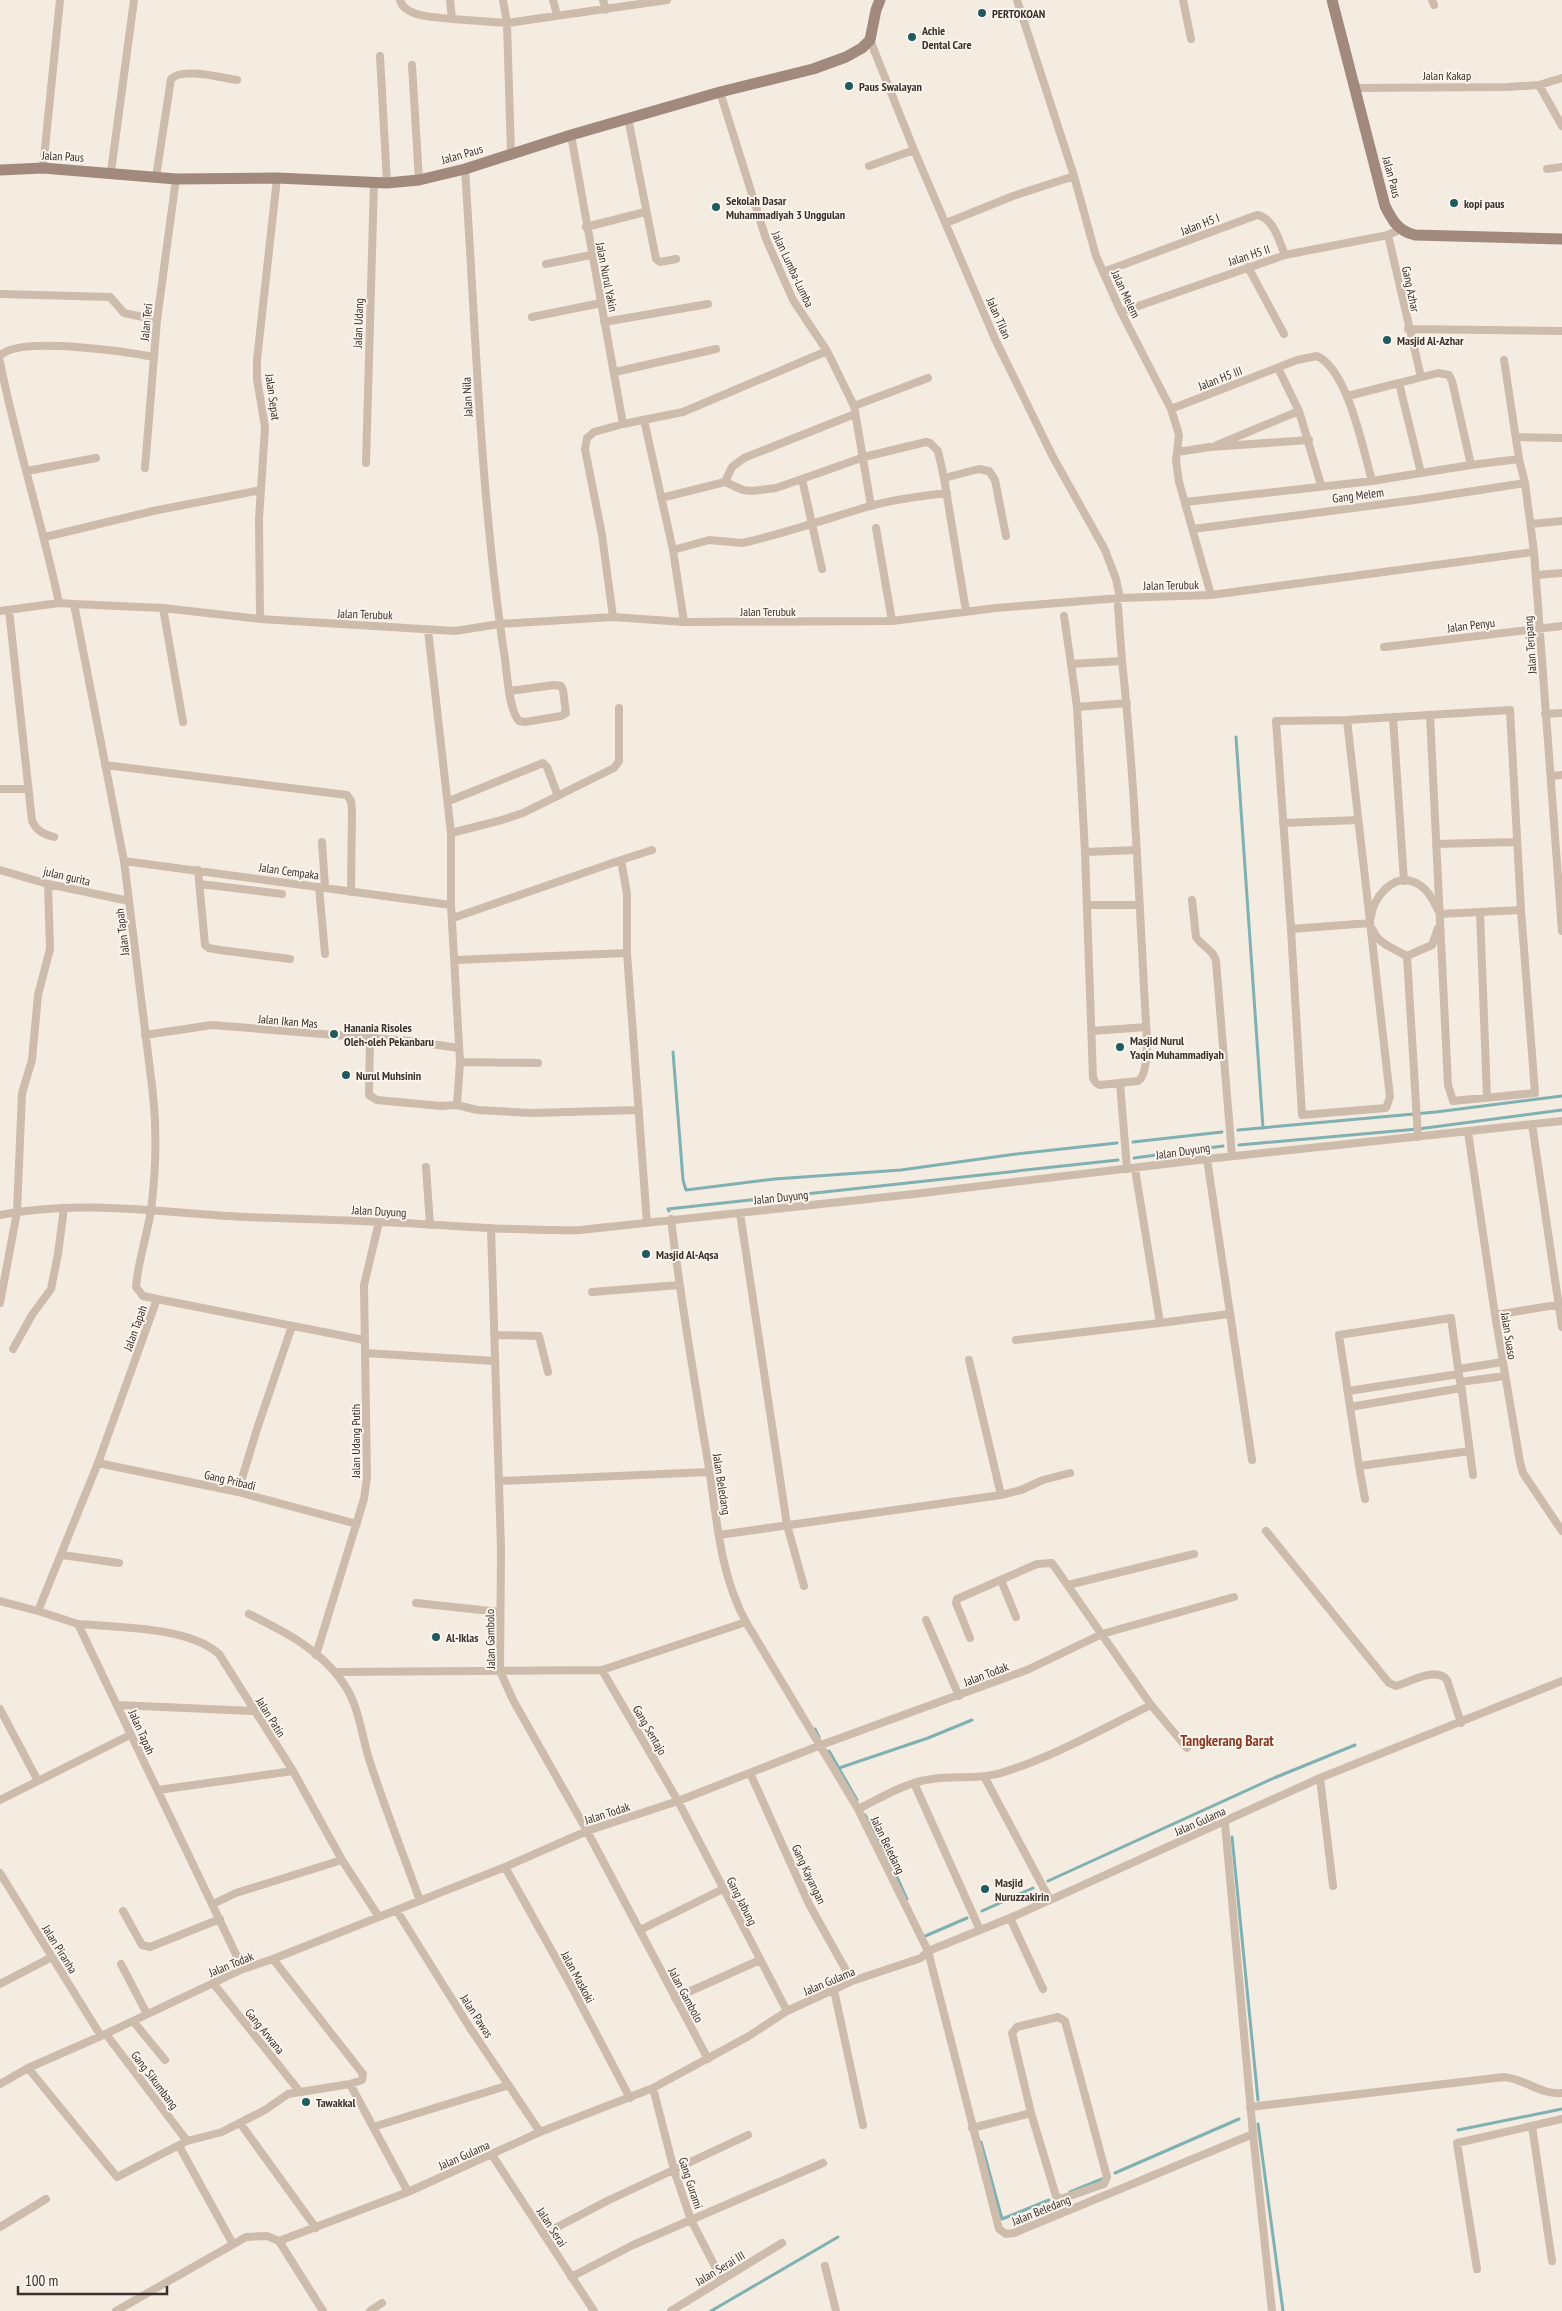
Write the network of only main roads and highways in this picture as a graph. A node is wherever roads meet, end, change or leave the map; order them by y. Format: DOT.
graph roads {
  1 [pos="880,0"];
  2 [pos="1332,0"];
  3 [pos="0,170"];
  4 [pos="1562,239"];
  1 -- 3 [label="main road, Jalan Paus"];
  2 -- 4 [label="main road, Jalan Paus"];
}
